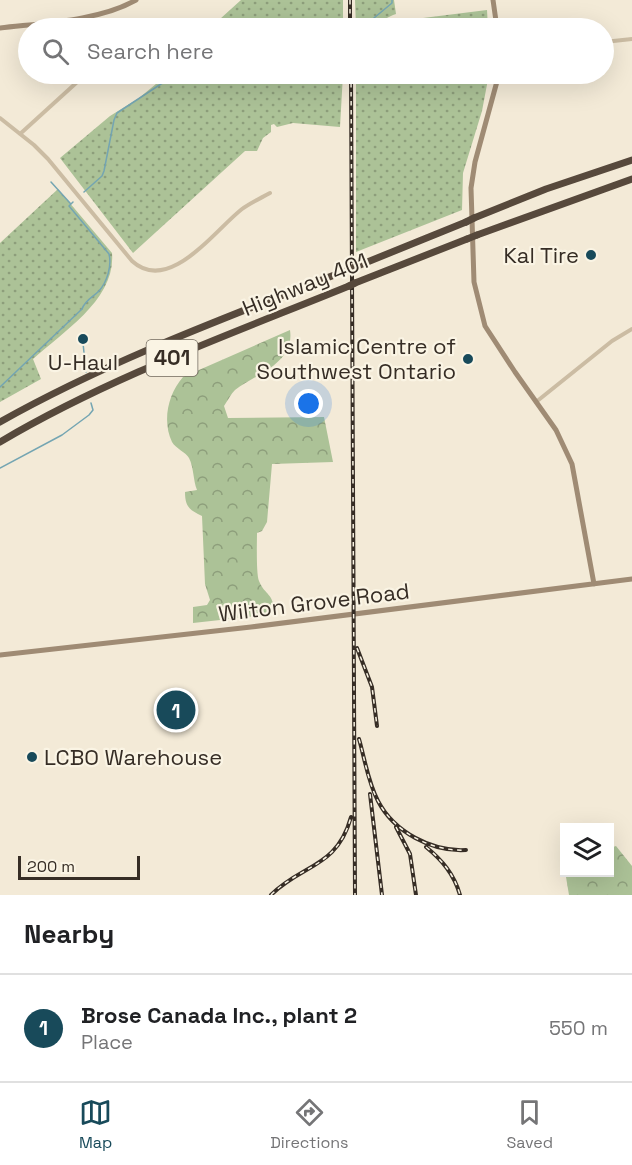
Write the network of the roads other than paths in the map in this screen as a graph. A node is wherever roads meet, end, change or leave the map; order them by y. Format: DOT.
graph roads {
  1 [pos="136,0"];
  2 [pos="493,0"];
  3 [pos="76,18"];
  4 [pos="496,18"];
  5 [pos="18,26"];
  6 [pos="0,28"];
  7 [pos="632,39"];
  8 [pos="614,41"];
  9 [pos="75,84"];
  10 [pos="496,84"];
  11 [pos="0,118"];
  12 [pos="21,134"];
  13 [pos="632,160"];
  14 [pos="632,179"];
  15 [pos="270,193"];
  16 [pos="632,329"];
  17 [pos="536,402"];
  18 [pos="0,422"];
  19 [pos="0,442"];
  20 [pos="632,579"];
  21 [pos="594,584"];
  22 [pos="0,655"];
  1 -- 3 [label="main road"];
  2 -- 4 [label="main road"];
  5 -- 6 [label="main road"];
  7 -- 8 [label="street"];
  9 -- 12 [label="street"];
  10 -- 17 [label="main road"];
  11 -- 12 [label="street"];
  12 -- 15 [label="street"];
  13 -- 18 [label="highway, Highway 401 / 401, bridge"];
  14 -- 19 [label="highway, Highway 401 / 401, bridge"];
  16 -- 17 [label="street"];
  17 -- 21 [label="main road"];
  20 -- 21 [label="main road, Wilton Grove Road"];
  21 -- 22 [label="main road, Wilton Grove Road"];
}
